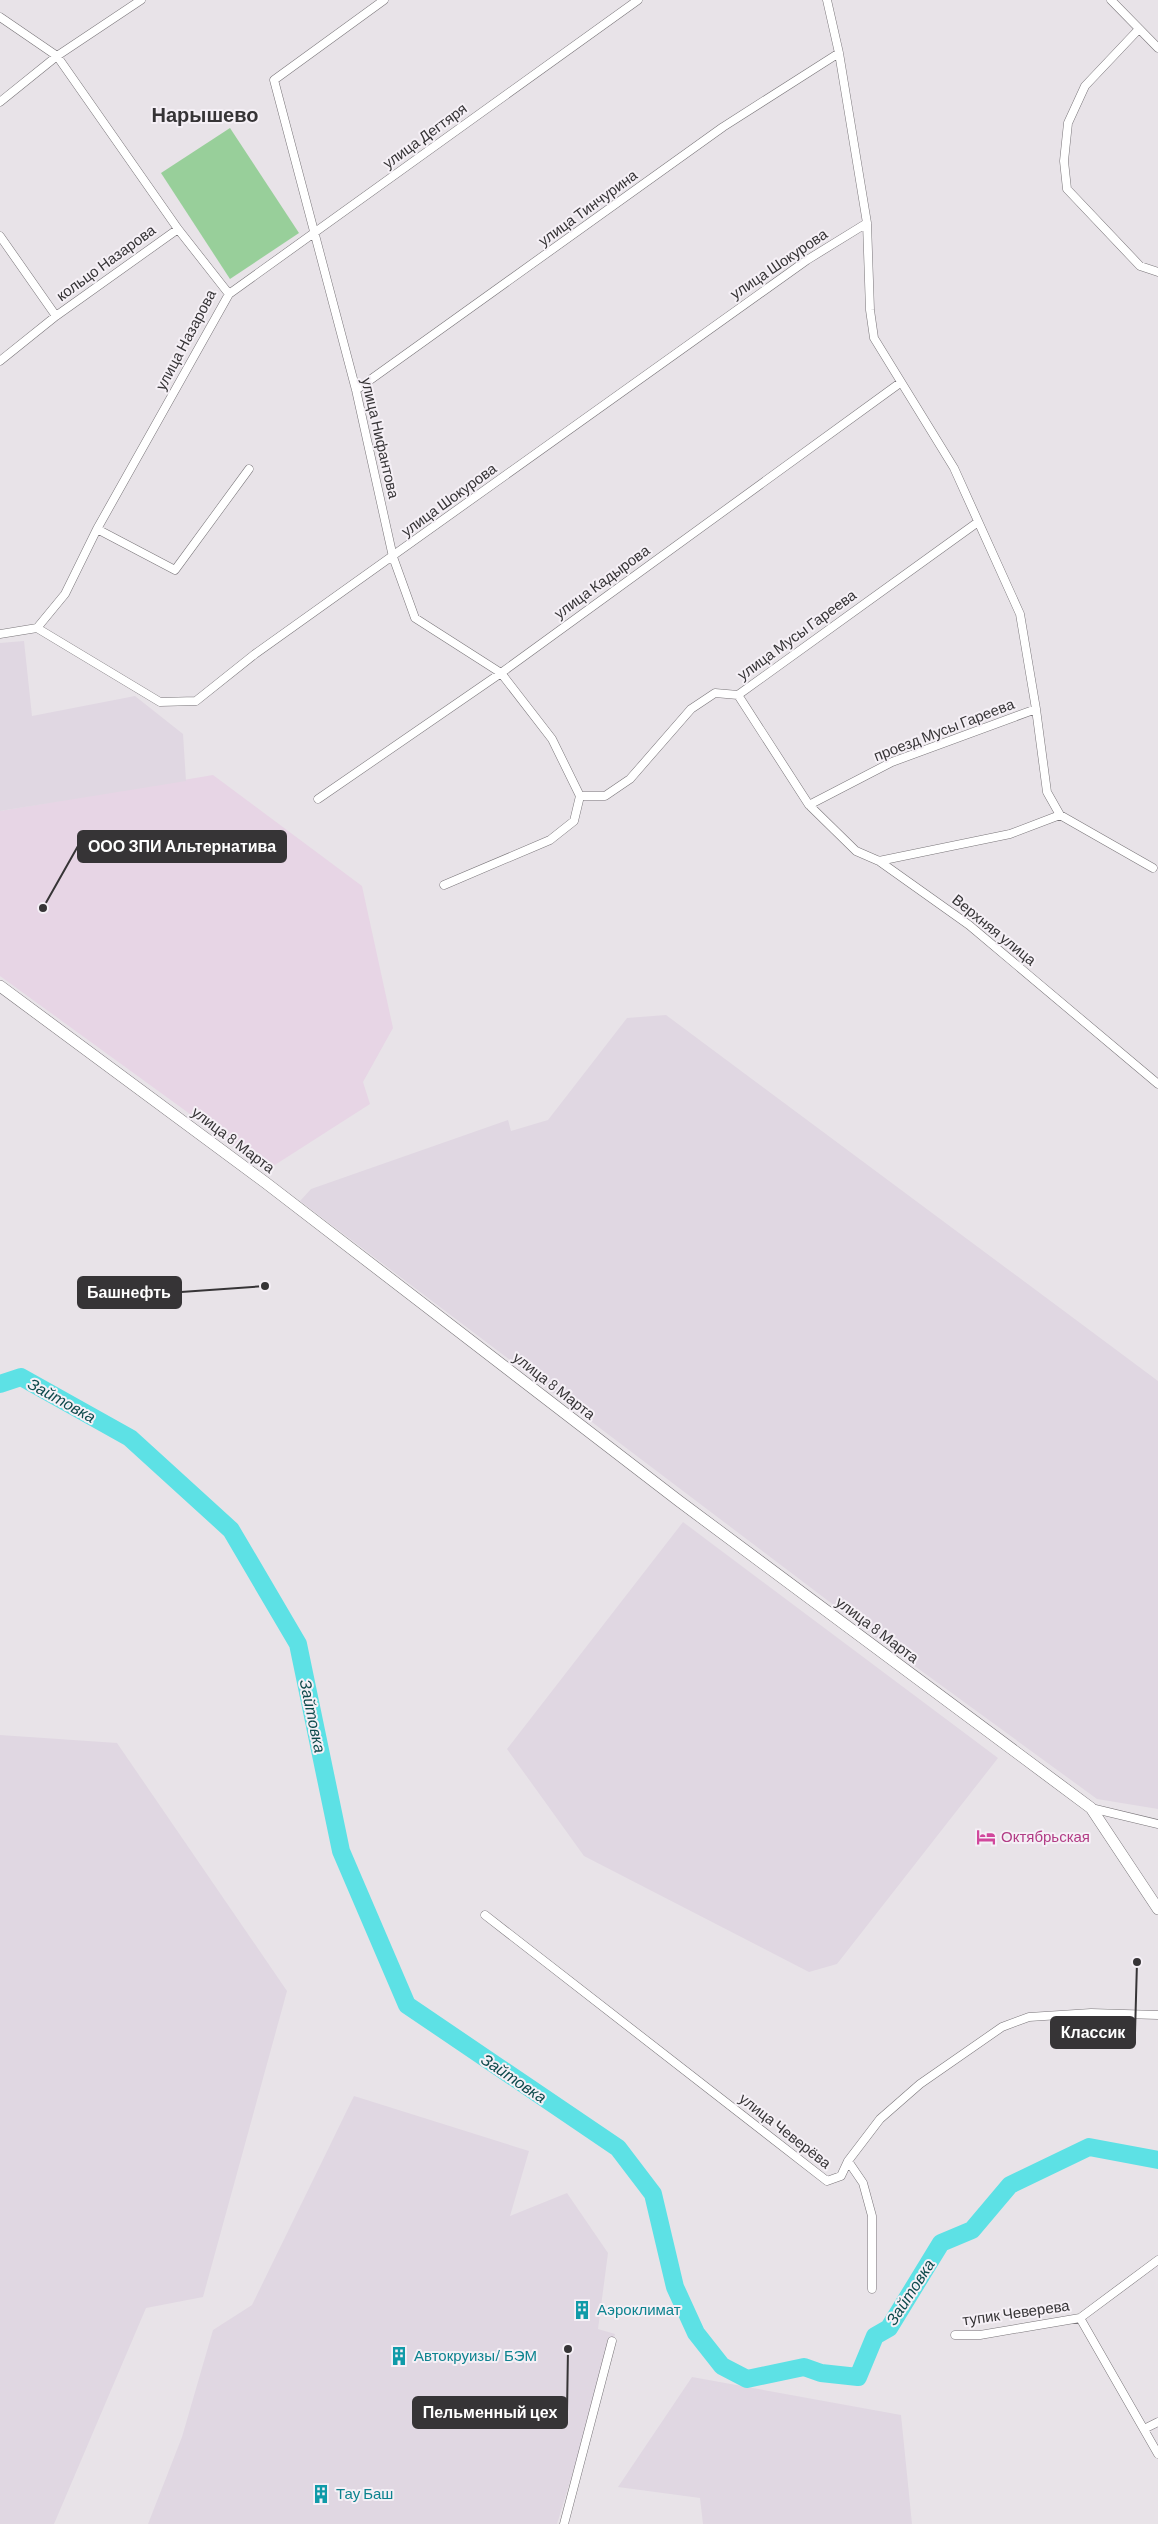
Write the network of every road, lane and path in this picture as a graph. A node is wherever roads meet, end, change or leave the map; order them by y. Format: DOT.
graph roads {
  1 [pos="141,0"];
  2 [pos="384,0"];
  3 [pos="638,0"];
  4 [pos="827,0"];
  5 [pos="1111,0"];
  6 [pos="0,17"];
  7 [pos="1138,30"];
  8 [pos="1158,48"];
  9 [pos="838,52"];
  10 [pos="57,56"];
  11 [pos="0,102"];
  12 [pos="867,222"];
  13 [pos="178,228"];
  14 [pos="314,232"];
  15 [pos="0,236"];
  16 [pos="1158,272"];
  17 [pos="229,294"];
  18 [pos="56,316"];
  19 [pos="0,361"];
  20 [pos="900,383"];
  21 [pos="356,390"];
  22 [pos="249,469"];
  23 [pos="978,522"];
  24 [pos="97,529"];
  25 [pos="393,557"];
  26 [pos="37,628"];
  27 [pos="0,634"];
  28 [pos="501,672"];
  29 [pos="738,694"];
  30 [pos="1036,709"];
  31 [pos="580,796"];
  32 [pos="318,799"];
  33 [pos="809,805"];
  34 [pos="1060,815"];
  35 [pos="880,861"];
  36 [pos="1153,868"];
  37 [pos="444,885"];
  38 [pos="0,986"];
  39 [pos="1158,1084"];
  40 [pos="1091,1808"];
  41 [pos="1158,1824"];
  42 [pos="1158,1909"];
  43 [pos="485,1915"];
  44 [pos="1158,2015"];
  45 [pos="848,2161"];
  46 [pos="1158,2260"];
  47 [pos="872,2289"];
  48 [pos="1080,2318"];
  49 [pos="955,2335"];
  50 [pos="612,2341"];
  51 [pos="1158,2422"];
  52 [pos="1144,2429"];
  53 [pos="1158,2454"];
  54 [pos="564,2524"];
  1 -- 10 [label="street"];
  2 -- 14 [label="street, улица Нифантова"];
  3 -- 14 [label="street, улица Дегтяря"];
  4 -- 9 [label="street"];
  5 -- 7 [label="street"];
  6 -- 10 [label="street, улица Назарова"];
  7 -- 8 [label="street"];
  7 -- 16 [label="street"];
  9 -- 12 [label="street"];
  9 -- 21 [label="street, улица Тинчурина"];
  10 -- 11 [label="street"];
  10 -- 13 [label="street, улица Назарова"];
  12 -- 20 [label="street"];
  12 -- 25 [label="street, улица Шокурова"];
  13 -- 17 [label="street, улица Назарова"];
  13 -- 18 [label="street, кольцо Назарова"];
  14 -- 17 [label="street, улица Дегтяря"];
  14 -- 21 [label="street, улица Нифантова"];
  15 -- 18 [label="street, кольцо Назарова"];
  17 -- 24 [label="street, улица Назарова"];
  18 -- 19 [label="street"];
  20 -- 23 [label="street"];
  20 -- 28 [label="street, улица Кадырова"];
  21 -- 25 [label="street, улица Нифантова"];
  22 -- 24 [label="street"];
  23 -- 29 [label="street, улица Мусы Гареева"];
  23 -- 30 [label="street"];
  24 -- 26 [label="street, улица Назарова"];
  25 -- 26 [label="street, улица Шокурова"];
  25 -- 28 [label="street, улица Нифантова"];
  26 -- 27 [label="street"];
  28 -- 31 [label="street, улица Нифантова"];
  28 -- 32 [label="street, улица Кадырова"];
  29 -- 31 [label="street, улица Мусы Гареева"];
  29 -- 33 [label="street, Верхняя улица"];
  30 -- 33 [label="street, проезд Мусы Гареева"];
  30 -- 34 [label="street"];
  31 -- 37 [label="street"];
  33 -- 35 [label="street, Верхняя улица"];
  34 -- 35 [label="street"];
  34 -- 36 [label="street"];
  35 -- 39 [label="street, Верхняя улица"];
  38 -- 40 [label="main road, улица 8 Марта"];
  40 -- 41 [label="street"];
  40 -- 42 [label="main road, улица 8 Марта"];
  43 -- 45 [label="street, улица Чеверёва"];
  44 -- 45 [label="street, улица Чеверёва"];
  45 -- 47 [label="street"];
  46 -- 48 [label="street, тупик Чеверева"];
  48 -- 49 [label="street, тупик Чеверева"];
  48 -- 52 [label="street, тупик Чеверева"];
  50 -- 54 [label="street"];
  51 -- 52 [label="street"];
  52 -- 53 [label="street, тупик Чеверева"];
}
